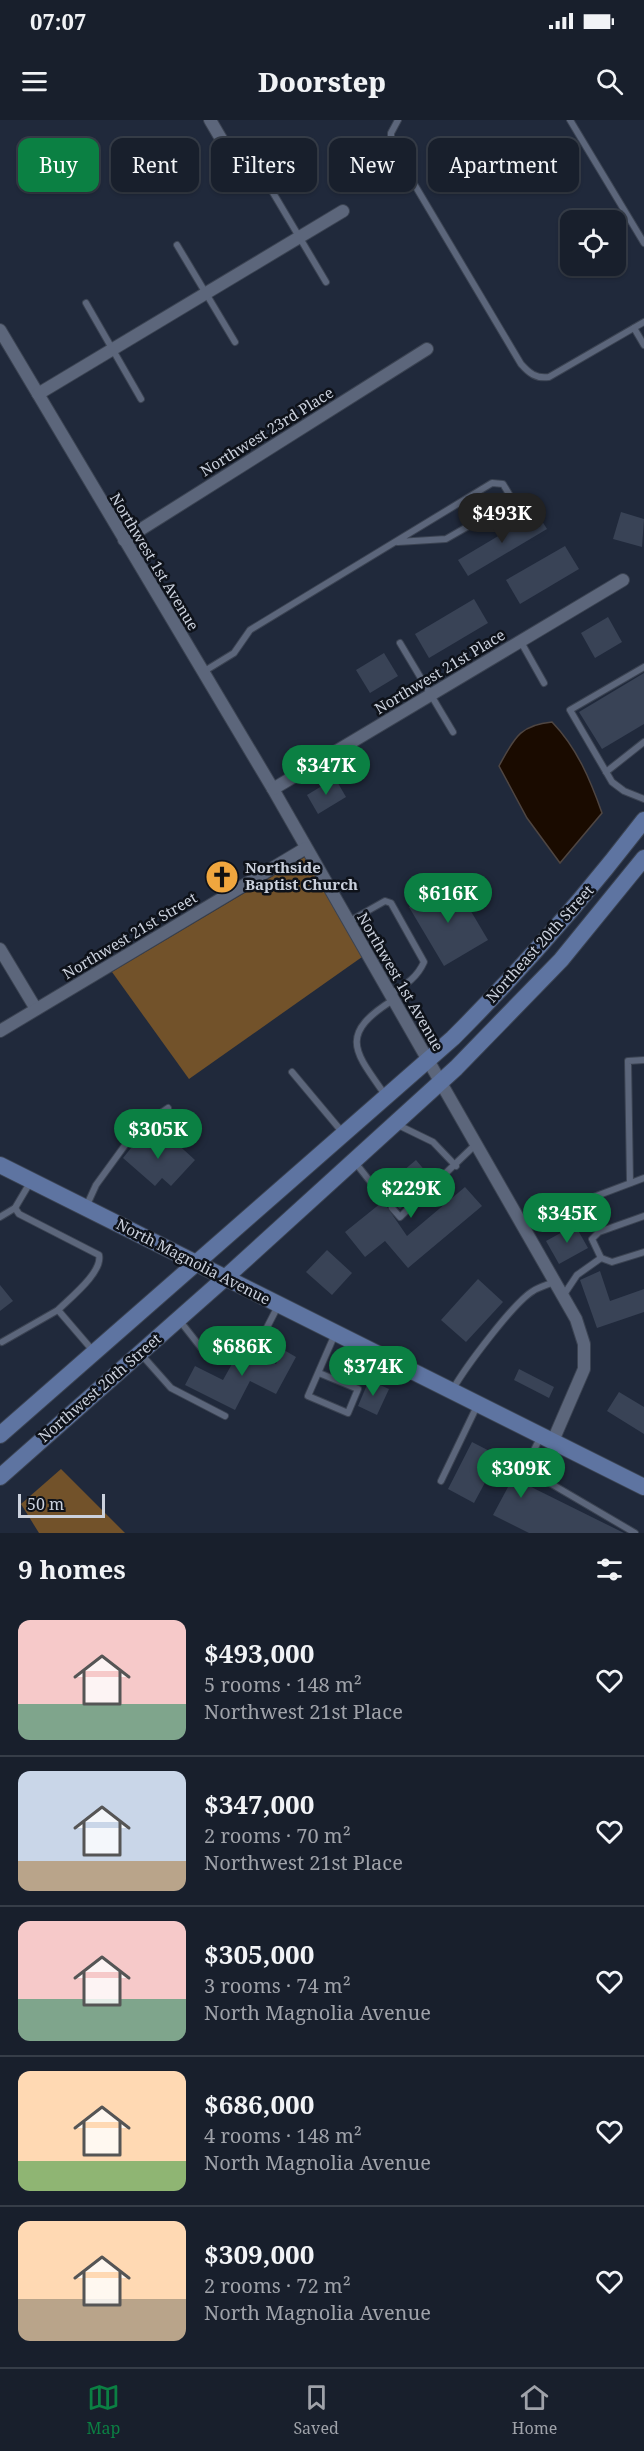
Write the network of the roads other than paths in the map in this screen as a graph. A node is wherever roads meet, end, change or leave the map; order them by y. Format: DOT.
graph roads {
  1 [pos="210,120"];
  2 [pos="398,120"];
  3 [pos="570,120"];
  4 [pos="221,138"];
  5 [pos="273,192"];
  6 [pos="343,211"];
  7 [pos="300,237"];
  8 [pos="644,243"];
  9 [pos="177,245"];
  10 [pos="326,282"];
  11 [pos="205,294"];
  12 [pos="86,303"];
  13 [pos="644,322"];
  14 [pos="634,328"];
  15 [pos="0,330"];
  16 [pos="235,342"];
  17 [pos="644,345"];
  18 [pos="427,349"];
  19 [pos="112,350"];
  20 [pos="38,394"];
  21 [pos="141,399"];
  22 [pos="124,540"];
  23 [pos="399,542"];
  24 [pos="623,580"];
  25 [pos="521,642"];
  26 [pos="400,643"];
  27 [pos="644,667"];
  28 [pos="203,672"];
  29 [pos="544,683"];
  30 [pos="431,695"];
  31 [pos="453,732"];
  32 [pos="644,742"];
  33 [pos="606,772"];
  34 [pos="273,789"];
  35 [pos="644,799"];
  36 [pos="644,820"];
  37 [pos="306,848"];
  38 [pos="644,858"];
  39 [pos="348,922"];
  40 [pos="0,948"];
  41 [pos="392,998"];
  42 [pos="36,1009"];
  43 [pos="0,1031"];
  44 [pos="644,1060"];
  45 [pos="428,1061"];
  46 [pos="292,1072"];
  47 [pos="439,1082"];
  48 [pos="386,1097"];
  49 [pos="168,1108"];
  50 [pos="394,1123"];
  51 [pos="344,1134"];
  52 [pos="475,1145"];
  53 [pos="353,1161"];
  54 [pos="0,1165"];
  55 [pos="456,1166"];
  56 [pos="644,1178"];
  57 [pos="32,1181"];
  58 [pos="630,1183"];
  59 [pos="384,1199"];
  60 [pos="15,1208"];
  61 [pos="85,1208"];
  62 [pos="392,1208"];
  63 [pos="644,1216"];
  64 [pos="0,1217"];
  65 [pos="521,1224"];
  66 [pos="644,1252"];
  67 [pos="601,1258"];
  68 [pos="195,1262"];
  69 [pos="225,1278"];
  70 [pos="554,1282"];
  71 [pos="563,1296"];
  72 [pos="279,1305"];
  73 [pos="58,1310"];
  74 [pos="178,1319"];
  75 [pos="335,1334"];
  76 [pos="263,1335"];
  77 [pos="2,1342"];
  78 [pos="94,1352"];
  79 [pos="140,1353"];
  80 [pos="270,1354"];
  81 [pos="319,1373"];
  82 [pos="452,1392"];
  83 [pos="477,1405"];
  84 [pos="225,1416"];
  85 [pos="0,1435"];
  86 [pos="546,1440"];
  87 [pos="0,1477"];
  88 [pos="441,1481"];
  89 [pos="644,1487"];
  90 [pos="635,1533"];
  1 -- 4 [label="street"];
  2 -- 14 [label="lane"];
  3 -- 8 [label="lane"];
  5 -- 7 [label="lane"];
  6 -- 7 [label="street"];
  7 -- 10 [label="lane"];
  7 -- 11 [label="street"];
  9 -- 11 [label="lane"];
  11 -- 16 [label="lane"];
  11 -- 19 [label="street"];
  12 -- 19 [label="lane"];
  13 -- 14 [label="lane"];
  14 -- 17 [label="lane"];
  15 -- 20 [label="street, Northwest 1st Avenue"];
  18 -- 22 [label="street, Northwest 23rd Place"];
  19 -- 20 [label="street"];
  19 -- 21 [label="lane"];
  20 -- 22 [label="street, Northwest 1st Avenue"];
  22 -- 28 [label="street, Northwest 1st Avenue"];
  23 -- 23 [label="lane"];
  23 -- 28 [label="lane"];
  24 -- 25 [label="street, Northwest 21st Place"];
  25 -- 29 [label="lane"];
  25 -- 30 [label="street, Northwest 21st Place"];
  26 -- 30 [label="lane"];
  27 -- 33 [label="lane"];
  28 -- 34 [label="street, Northwest 1st Avenue"];
  30 -- 31 [label="lane"];
  30 -- 34 [label="street, Northwest 21st Place"];
  32 -- 33 [label="lane"];
  33 -- 35 [label="lane"];
  34 -- 37 [label="street, Northwest 1st Avenue"];
  36 -- 45 [label="main road, Northeast 20th Street"];
  37 -- 39 [label="street, Northwest 1st Avenue"];
  37 -- 42 [label="street, Northwest 21st Street"];
  38 -- 47 [label="main road, Northeast 20th Street"];
  39 -- 41 [label="street, Northwest 1st Avenue"];
  39 -- 41 [label="lane"];
  40 -- 42 [label="street"];
  41 -- 45 [label="street, Northwest 1st Avenue"];
  41 -- 48 [label="lane"];
  42 -- 43 [label="street, Northwest 21st Street"];
  44 -- 58 [label="lane"];
  45 -- 47 [label="street, Northwest 1st Avenue"];
  45 -- 48 [label="main road, Northwest 20th Street"];
  46 -- 51 [label="lane"];
  47 -- 50 [label="main road, Northwest 20th Street"];
  47 -- 52 [label="street, Northwest 1st Avenue"];
  48 -- 51 [label="main road, Northwest 20th Street"];
  49 -- 61 [label="lane"];
  50 -- 53 [label="main road, Northwest 20th Street"];
  50 -- 55 [label="lane"];
  51 -- 68 [label="main road, Northwest 20th Street"];
  52 -- 55 [label="lane"];
  52 -- 65 [label="street, Northwest 1st Avenue"];
  53 -- 59 [label="lane"];
  53 -- 69 [label="main road, Northwest 20th Street"];
  54 -- 57 [label="main road, North Magnolia Avenue"];
  55 -- 62 [label="lane"];
  56 -- 58 [label="lane"];
  57 -- 60 [label="lane"];
  57 -- 61 [label="main road, North Magnolia Avenue"];
  58 -- 65 [label="lane"];
  60 -- 64 [label="lane"];
  60 -- 73 [label="lane"];
  61 -- 68 [label="main road, North Magnolia Avenue"];
  63 -- 67 [label="lane"];
  65 -- 70 [label="street, Northwest 1st Avenue"];
  66 -- 67 [label="lane"];
  67 -- 71 [label="lane"];
  68 -- 69 [label="main road, North Magnolia Avenue"];
  68 -- 78 [label="main road, Northwest 20th Street"];
  69 -- 72 [label="main road, North Magnolia Avenue"];
  69 -- 74 [label="main road, Northwest 20th Street"];
  70 -- 71 [label="street, Northwest 1st Avenue"];
  70 -- 82 [label="lane"];
  71 -- 86 [label="street, Northwest 1st Avenue"];
  72 -- 75 [label="main road, North Magnolia Avenue"];
  72 -- 76 [label="lane"];
  73 -- 77 [label="lane"];
  73 -- 78 [label="lane"];
  74 -- 76 [label="lane"];
  74 -- 79 [label="main road, Northwest 20th Street"];
  75 -- 81 [label="lane"];
  75 -- 82 [label="main road, North Magnolia Avenue"];
  76 -- 80 [label="lane"];
  78 -- 85 [label="main road, Northwest 20th Street"];
  79 -- 84 [label="lane"];
  79 -- 87 [label="main road, Northwest 20th Street"];
  81 -- 81 [label="lane"];
  82 -- 83 [label="main road, North Magnolia Avenue"];
  83 -- 86 [label="main road, North Magnolia Avenue"];
  83 -- 88 [label="lane"];
  86 -- 89 [label="main road, North Magnolia Avenue"];
  86 -- 90 [label="lane"];
}
